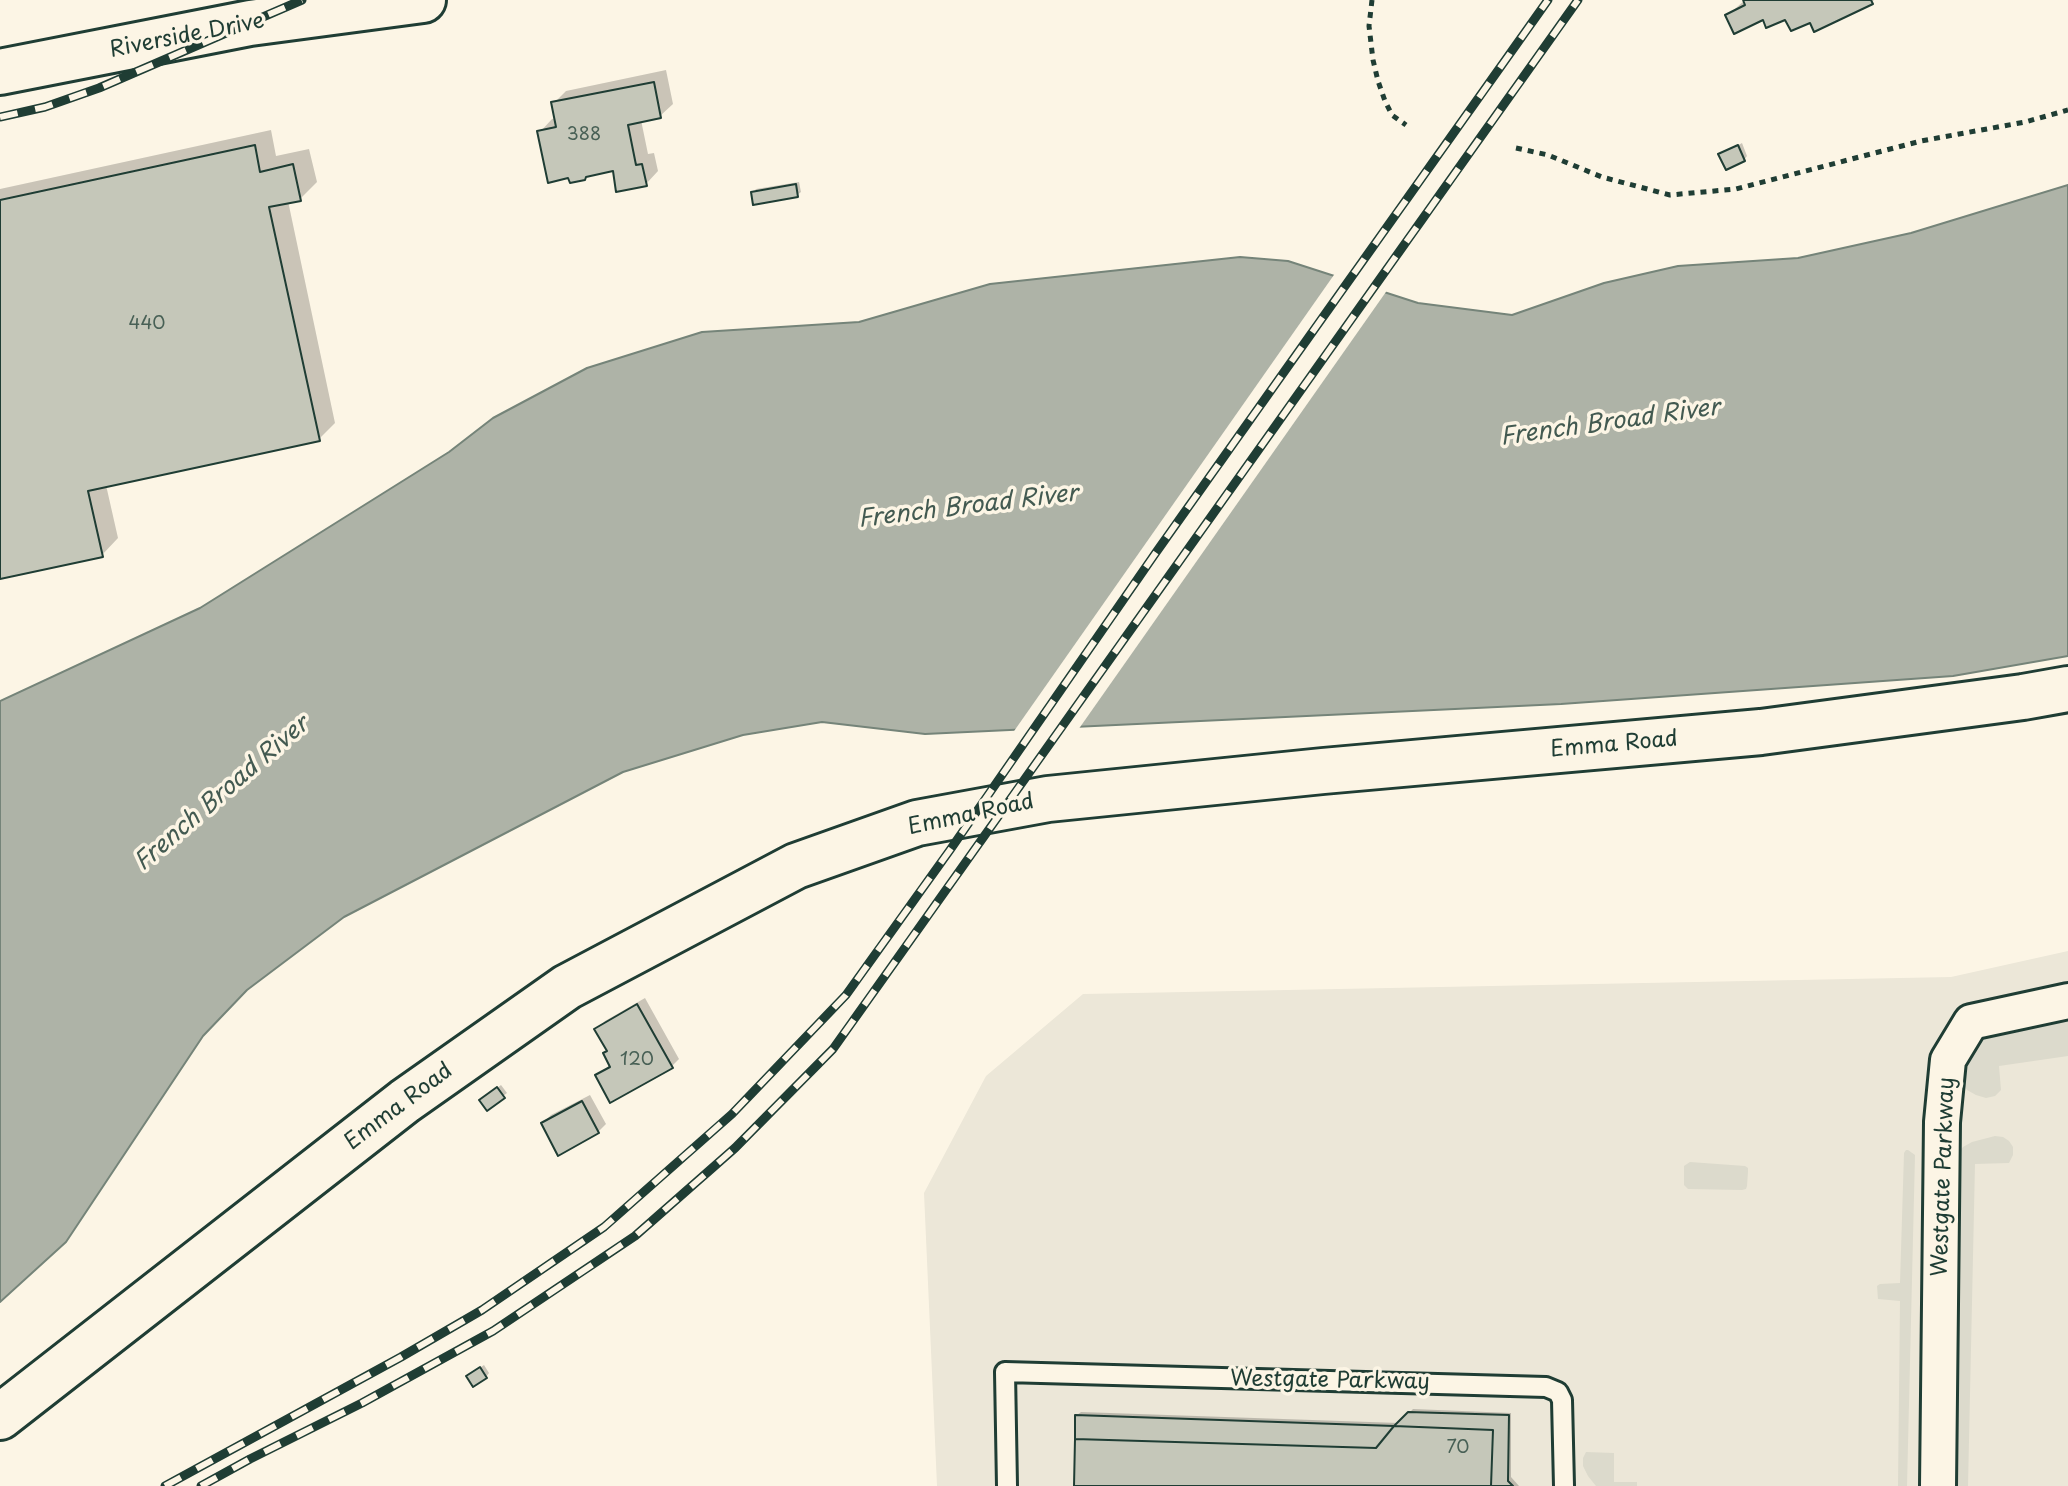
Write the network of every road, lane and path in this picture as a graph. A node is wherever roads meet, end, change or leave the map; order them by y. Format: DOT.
graph roads {
  1 [pos="423,0"];
  2 [pos="1372,0"];
  3 [pos="0,72"];
  4 [pos="2068,110"];
  5 [pos="1406,125"];
  6 [pos="1516,148"];
  7 [pos="2068,689"];
  8 [pos="2068,1001"];
  9 [pos="0,1417"];
  10 [pos="1007,1486"];
  11 [pos="1564,1486"];
  12 [pos="1938,1486"];
  1 -- 3 [label="street, Riverside Drive"];
  2 -- 5 [label="path"];
  4 -- 6 [label="path"];
  7 -- 9 [label="street, Emma Road"];
  8 -- 12 [label="street, Westgate Parkway"];
  10 -- 11 [label="lane, Westgate Parkway"];
}
